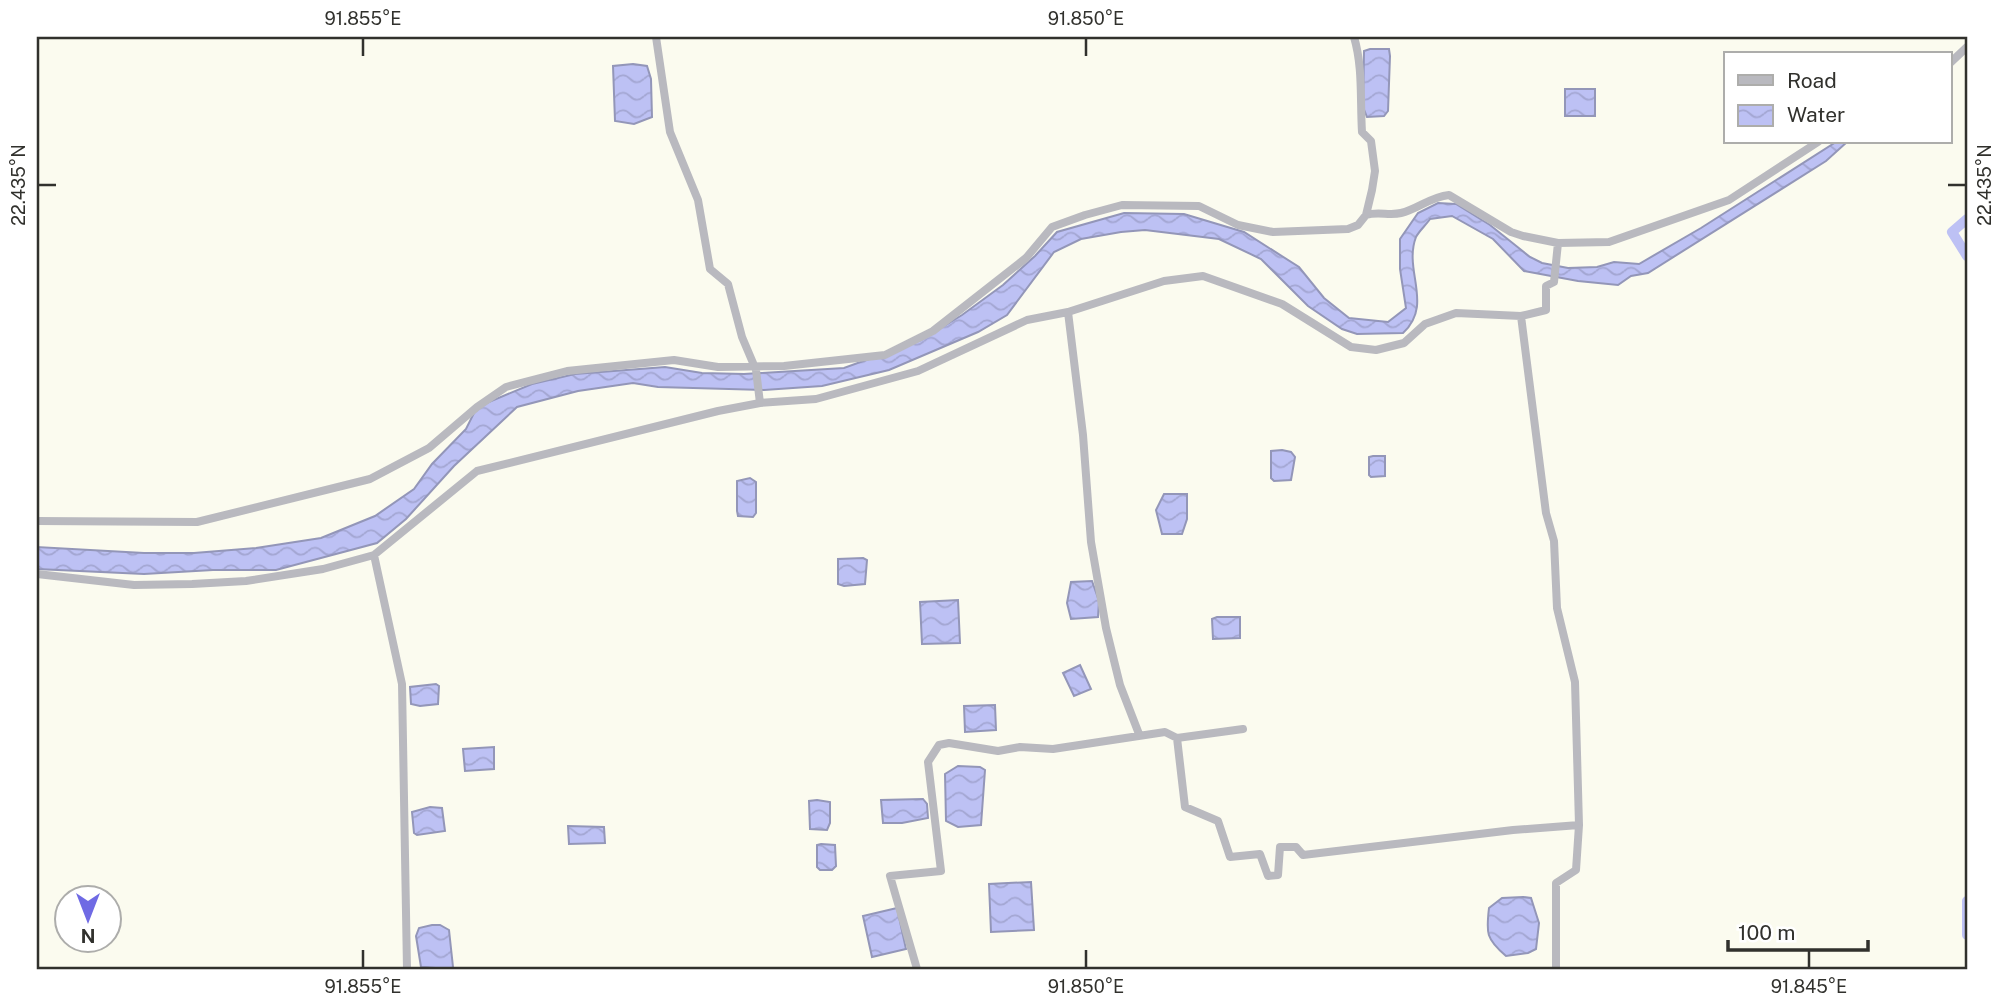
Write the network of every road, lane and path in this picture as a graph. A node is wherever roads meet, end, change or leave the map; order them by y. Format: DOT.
graph roads {
  1 [pos="656,37"];
  2 [pos="1354,37"];
  3 [pos="1967,47"];
  4 [pos="1952,61"];
  5 [pos="1815,144"];
  6 [pos="1366,215"];
  7 [pos="1558,243"];
  8 [pos="1069,312"];
  9 [pos="1521,316"];
  10 [pos="755,368"];
  11 [pos="760,403"];
  12 [pos="37,521"];
  13 [pos="374,555"];
  14 [pos="37,574"];
  15 [pos="1243,729"];
  16 [pos="1139,734"];
  17 [pos="1177,738"];
  18 [pos="1579,825"];
  19 [pos="407,969"];
  20 [pos="917,969"];
  21 [pos="1556,969"];
  1 -- 10 [label="street"];
  2 -- 6 [label="street"];
  3 -- 4 [label="street"];
  5 -- 7 [label="street"];
  6 -- 7 [label="street"];
  6 -- 10 [label="street"];
  7 -- 9 [label="street"];
  8 -- 9 [label="street"];
  8 -- 11 [label="street"];
  8 -- 16 [label="street"];
  9 -- 18 [label="street"];
  10 -- 11 [label="street"];
  10 -- 12 [label="street"];
  11 -- 13 [label="street"];
  13 -- 14 [label="street"];
  13 -- 19 [label="street"];
  15 -- 17 [label="street"];
  16 -- 17 [label="street"];
  16 -- 20 [label="street"];
  17 -- 18 [label="street"];
  18 -- 21 [label="street"];
}
